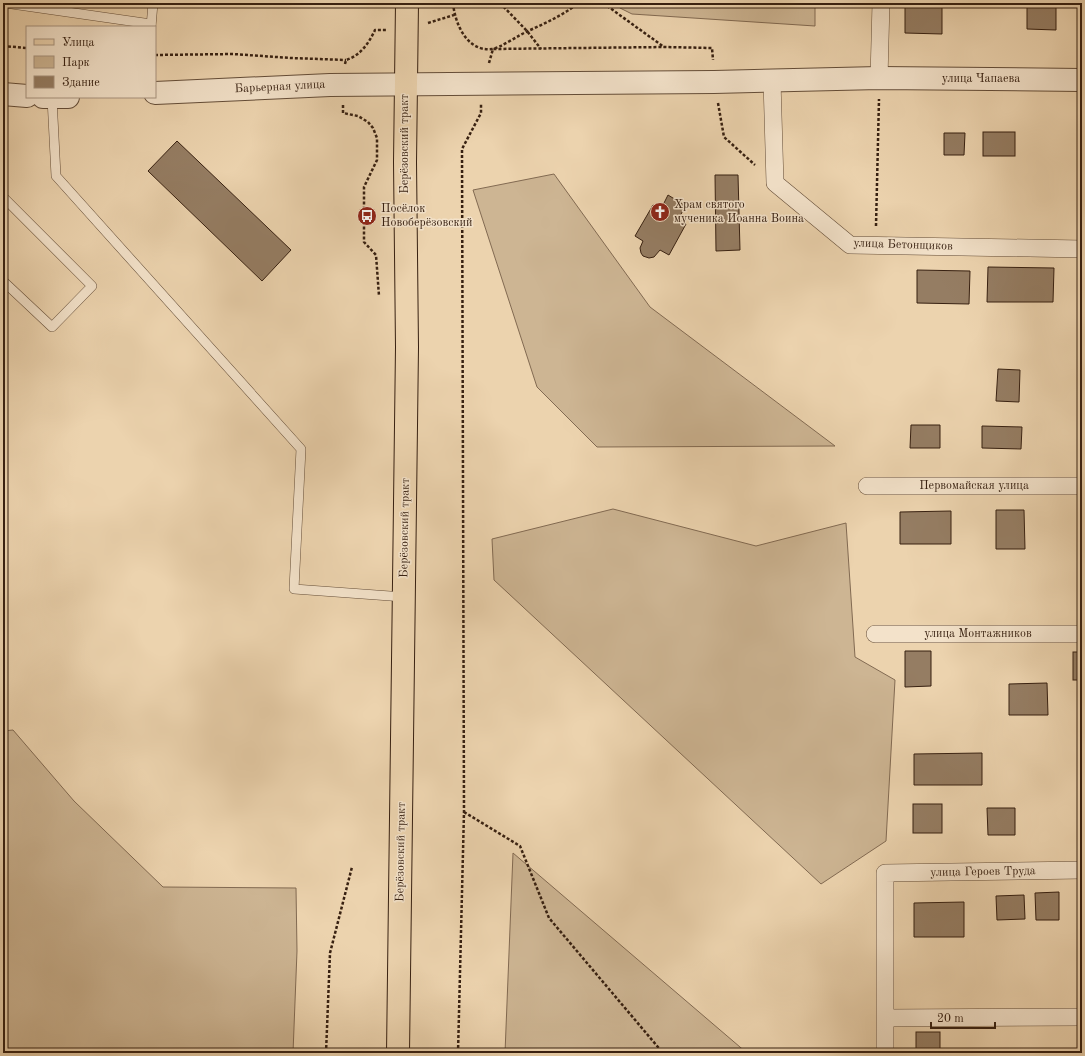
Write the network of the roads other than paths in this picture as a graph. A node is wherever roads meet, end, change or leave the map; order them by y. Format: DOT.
graph roads {
  1 [pos="5,3"];
  2 [pos="153,3"];
  3 [pos="407,3"];
  4 [pos="881,3"];
  5 [pos="151,25"];
  6 [pos="879,78"];
  7 [pos="1082,80"];
  8 [pos="772,81"];
  9 [pos="714,82"];
  10 [pos="406,84"];
  11 [pos="156,93"];
  12 [pos="3,94"];
  13 [pos="26,96"];
  14 [pos="54,98"];
  15 [pos="3,197"];
  16 [pos="1082,249"];
  17 [pos="3,281"];
  18 [pos="867,486"];
  19 [pos="1082,486"];
  20 [pos="404,597"];
  21 [pos="875,634"];
  22 [pos="1082,634"];
  23 [pos="1082,870"];
  24 [pos="1082,1017"];
  25 [pos="886,1018"];
  26 [pos="398,1053"];
  27 [pos="885,1053"];
  1 -- 5 [label="lane"];
  2 -- 5 [label="lane"];
  3 -- 10 [label="main road, Берёзовский тракт"];
  4 -- 6 [label="street"];
  6 -- 7 [label="street, улица Чапаева"];
  6 -- 8 [label="street, улица Чапаева"];
  8 -- 9 [label="street, улица Чапаева"];
  8 -- 16 [label="street, улица Бетонщиков"];
  9 -- 10 [label="street, Барьерная улица"];
  10 -- 11 [label="street, Барьерная улица"];
  10 -- 20 [label="main road, Берёзовский тракт"];
  12 -- 13 [label="street"];
  14 -- 20 [label="lane"];
  15 -- 17 [label="lane"];
  18 -- 19 [label="street, Первомайская улица"];
  20 -- 26 [label="main road, Берёзовский тракт"];
  21 -- 22 [label="street, улица Монтажников"];
  23 -- 25 [label="street, улица Героев Труда"];
  24 -- 25 [label="street"];
  25 -- 27 [label="street"];
}
